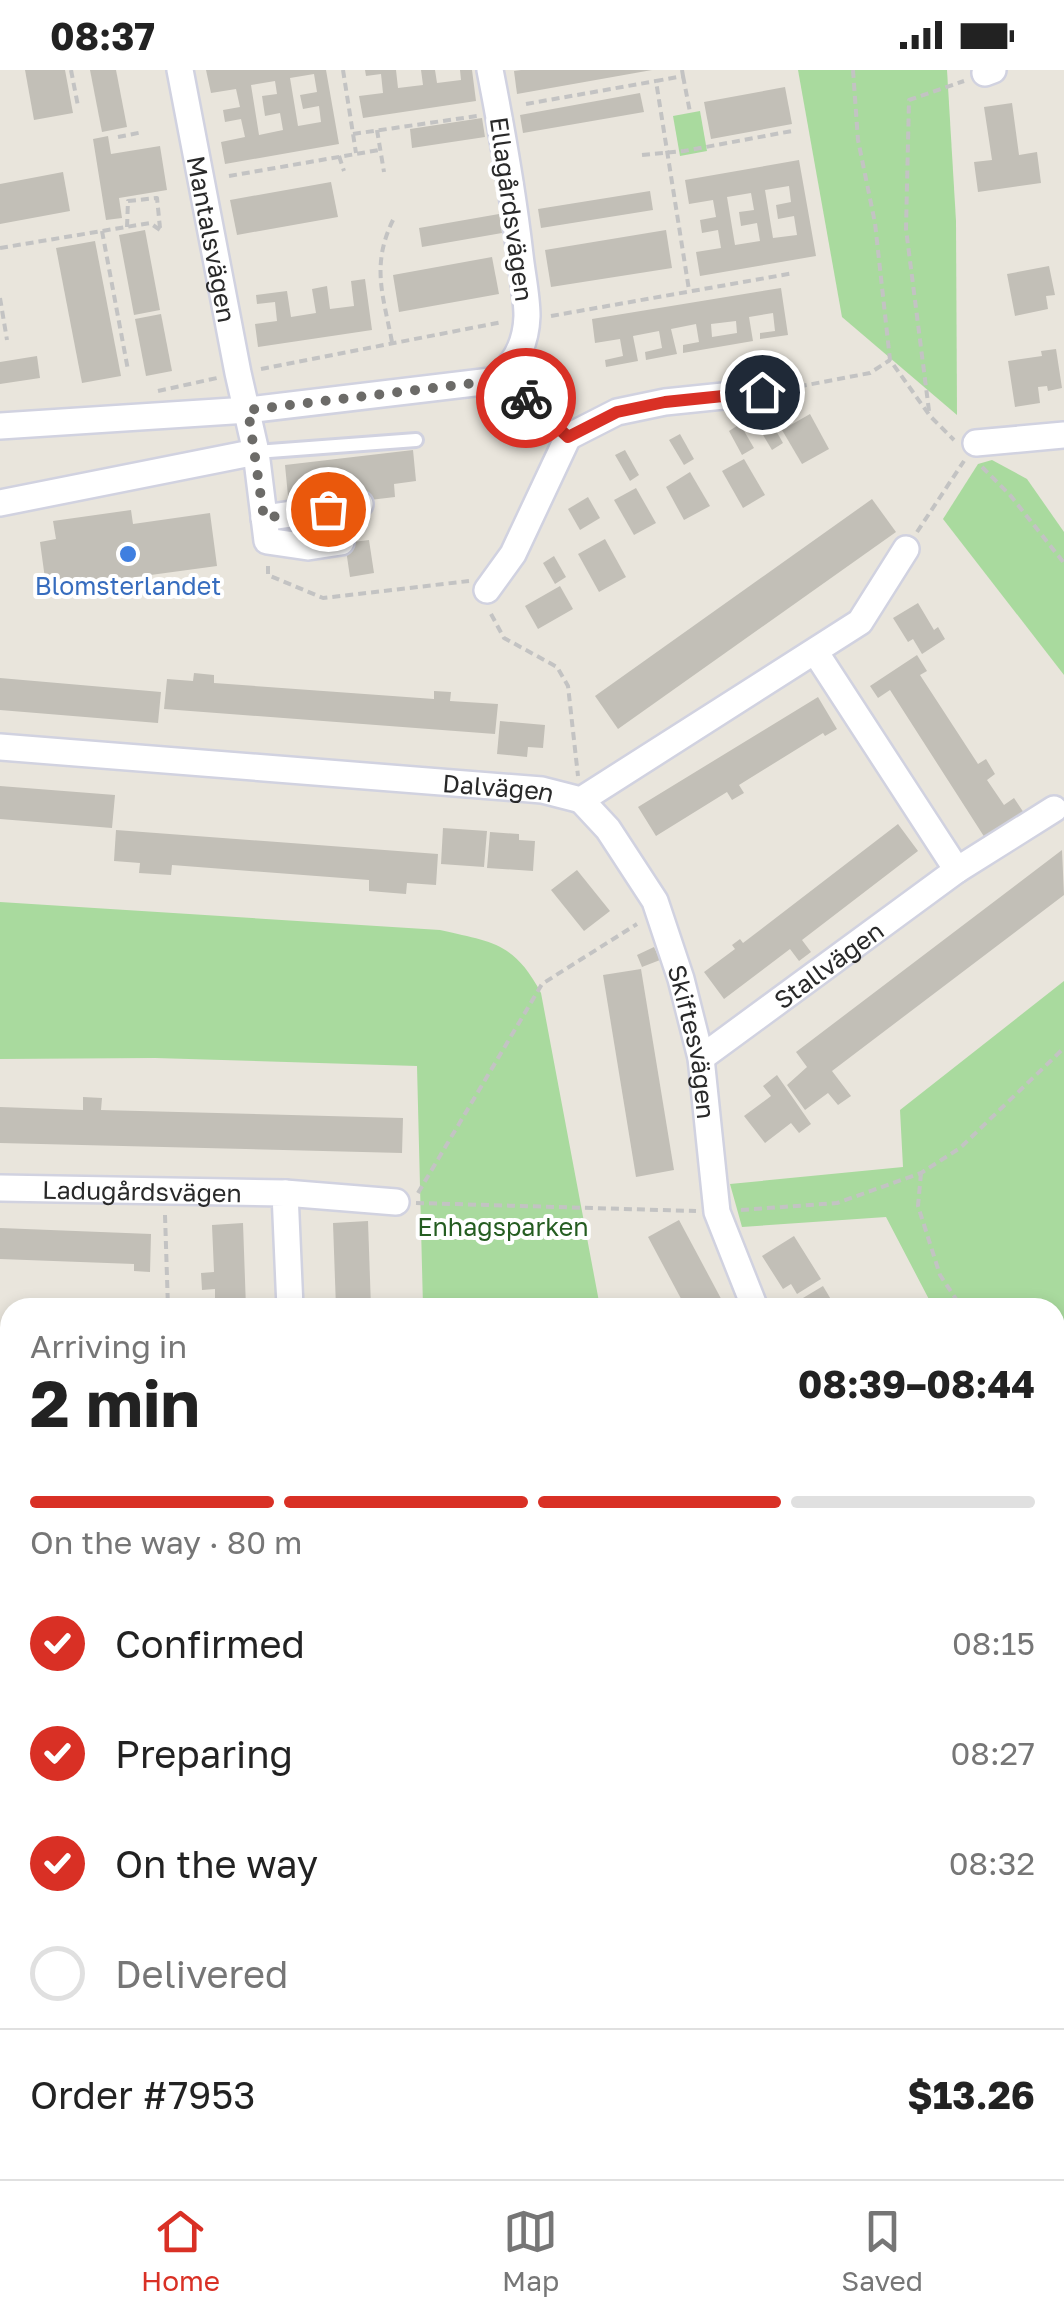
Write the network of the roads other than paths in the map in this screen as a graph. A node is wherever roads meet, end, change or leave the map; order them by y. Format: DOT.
graph roads {
  1 [pos="180,70"];
  2 [pos="490,70"];
  3 [pos="492,381"];
  4 [pos="762,392"];
  5 [pos="248,410"];
  6 [pos="0,426"];
  7 [pos="1064,435"];
  8 [pos="568,437"];
  9 [pos="416,440"];
  10 [pos="972,449"];
  11 [pos="256,452"];
  12 [pos="0,503"];
  13 [pos="360,504"];
  14 [pos="266,530"];
  15 [pos="340,542"];
  16 [pos="906,549"];
  17 [pos="487,590"];
  18 [pos="816,653"];
  19 [pos="0,747"];
  20 [pos="581,800"];
  21 [pos="1054,809"];
  22 [pos="957,870"];
  23 [pos="700,1058"];
  24 [pos="0,1188"];
  25 [pos="285,1193"];
  26 [pos="404,1202"];
  27 [pos="290,1298"];
  28 [pos="751,1298"];
  1 -- 5 [label="street, Mantalsvägen"];
  2 -- 3 [label="street, Ellagårdsvägen"];
  3 -- 5 [label="street"];
  3 -- 8 [label="street"];
  4 -- 8 [label="street"];
  5 -- 6 [label="street"];
  5 -- 11 [label="street, Mantalsvägen"];
  7 -- 10 [label="street"];
  8 -- 17 [label="street"];
  9 -- 11 [label="lane"];
  11 -- 12 [label="street"];
  11 -- 14 [label="street, Mantalsvägen"];
  13 -- 14 [label="street"];
  14 -- 15 [label="street"];
  16 -- 18 [label="street, Dalvägen"];
  18 -- 20 [label="street, Dalvägen"];
  18 -- 22 [label="street"];
  19 -- 20 [label="street, Dalvägen"];
  20 -- 23 [label="street, Skiftesvägen"];
  21 -- 22 [label="street, Stallvägen"];
  22 -- 23 [label="street, Stallvägen"];
  23 -- 28 [label="street, Skiftesvägen"];
  24 -- 25 [label="street, Ladugårdsvägen"];
  25 -- 26 [label="street, Ladugårdsvägen"];
  25 -- 27 [label="street"];
}
